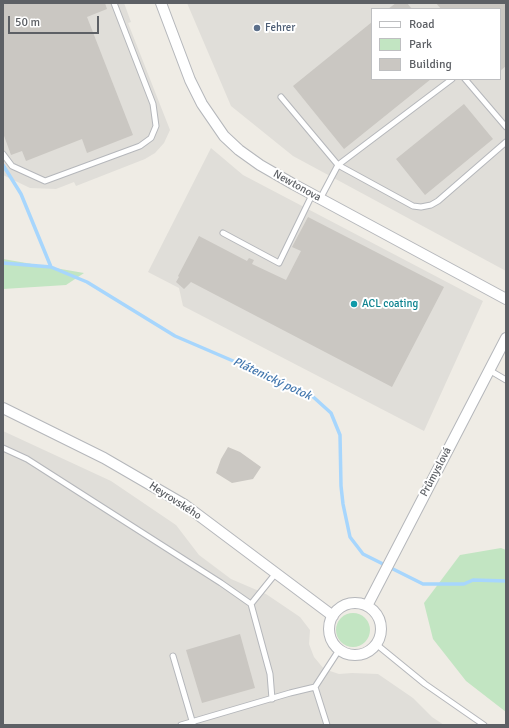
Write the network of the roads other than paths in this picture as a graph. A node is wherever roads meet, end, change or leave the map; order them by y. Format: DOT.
graph roads {
  1 [pos="114,3"];
  2 [pos="161,3"];
  3 [pos="451,80"];
  4 [pos="466,80"];
  5 [pos="281,97"];
  6 [pos="506,127"];
  7 [pos="506,142"];
  8 [pos="3,154"];
  9 [pos="338,165"];
  10 [pos="316,197"];
  11 [pos="223,233"];
  12 [pos="506,299"];
  13 [pos="506,338"];
  14 [pos="489,370"];
  15 [pos="506,380"];
  16 [pos="3,408"];
  17 [pos="3,448"];
  18 [pos="276,573"];
  19 [pos="251,604"];
  20 [pos="367,606"];
  21 [pos="333,616"];
  22 [pos="376,644"];
  23 [pos="339,650"];
  24 [pos="174,656"];
  25 [pos="315,687"];
  26 [pos="272,699"];
  27 [pos="193,724"];
  28 [pos="182,725"];
  29 [pos="327,725"];
  30 [pos="484,725"];
  1 -- 8 [label="lane"];
  2 -- 10 [label="street, Newtonova"];
  3 -- 9 [label="lane"];
  4 -- 6 [label="lane"];
  5 -- 9 [label="lane"];
  7 -- 9 [label="lane"];
  9 -- 10 [label="lane"];
  10 -- 11 [label="lane"];
  10 -- 12 [label="street, Newtonova"];
  13 -- 14 [label="street, Průmyslová"];
  14 -- 15 [label="lane"];
  14 -- 20 [label="street, Průmyslová"];
  16 -- 18 [label="street, Heyrovského"];
  17 -- 19 [label="lane"];
  18 -- 19 [label="lane"];
  18 -- 21 [label="street, Heyrovského"];
  19 -- 26 [label="lane"];
  20 -- 21 [label="street"];
  20 -- 22 [label="street"];
  21 -- 23 [label="street"];
  22 -- 23 [label="street"];
  22 -- 30 [label="lane"];
  23 -- 25 [label="lane"];
  24 -- 27 [label="lane"];
  25 -- 26 [label="lane"];
  25 -- 29 [label="lane"];
  26 -- 27 [label="lane"];
  27 -- 28 [label="lane"];
}
